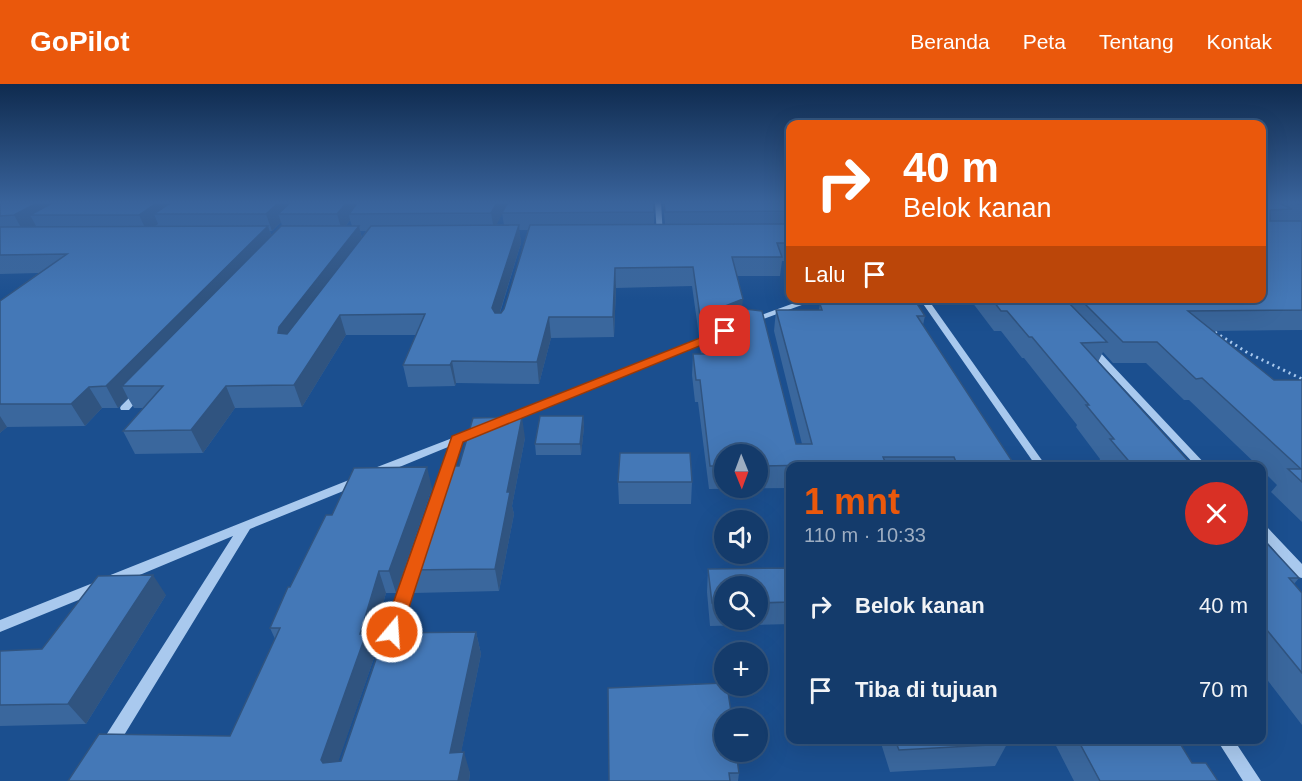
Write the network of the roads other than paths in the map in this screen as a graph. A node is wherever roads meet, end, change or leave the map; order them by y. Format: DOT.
graph roads {
  1 [pos="805,303"];
  2 [pos="927,303"];
  3 [pos="741,325"];
  4 [pos="719,333"];
  5 [pos="1084,340"];
  6 [pos="149,382"];
  7 [pos="125,408"];
  8 [pos="456,440"];
  9 [pos="1038,462"];
  10 [pos="1198,462"];
  11 [pos="438,495"];
  12 [pos="246,526"];
  13 [pos="1266,534"];
  14 [pos="420,550"];
  15 [pos="1302,573"];
  16 [pos="0,626"];
  17 [pos="382,660"];
  18 [pos="1229,744"];
  19 [pos="99,761"];
  20 [pos="1253,781"];
  1 -- 3 [label="street"];
  2 -- 9 [label="street"];
  4 -- 8 [label="street"];
  5 -- 10 [label="street"];
  6 -- 7 [label="street"];
  8 -- 11 [label="street"];
  8 -- 12 [label="street"];
  12 -- 16 [label="street"];
  12 -- 19 [label="street"];
  13 -- 15 [label="street"];
  14 -- 17 [label="street"];
  18 -- 20 [label="street"];
}
